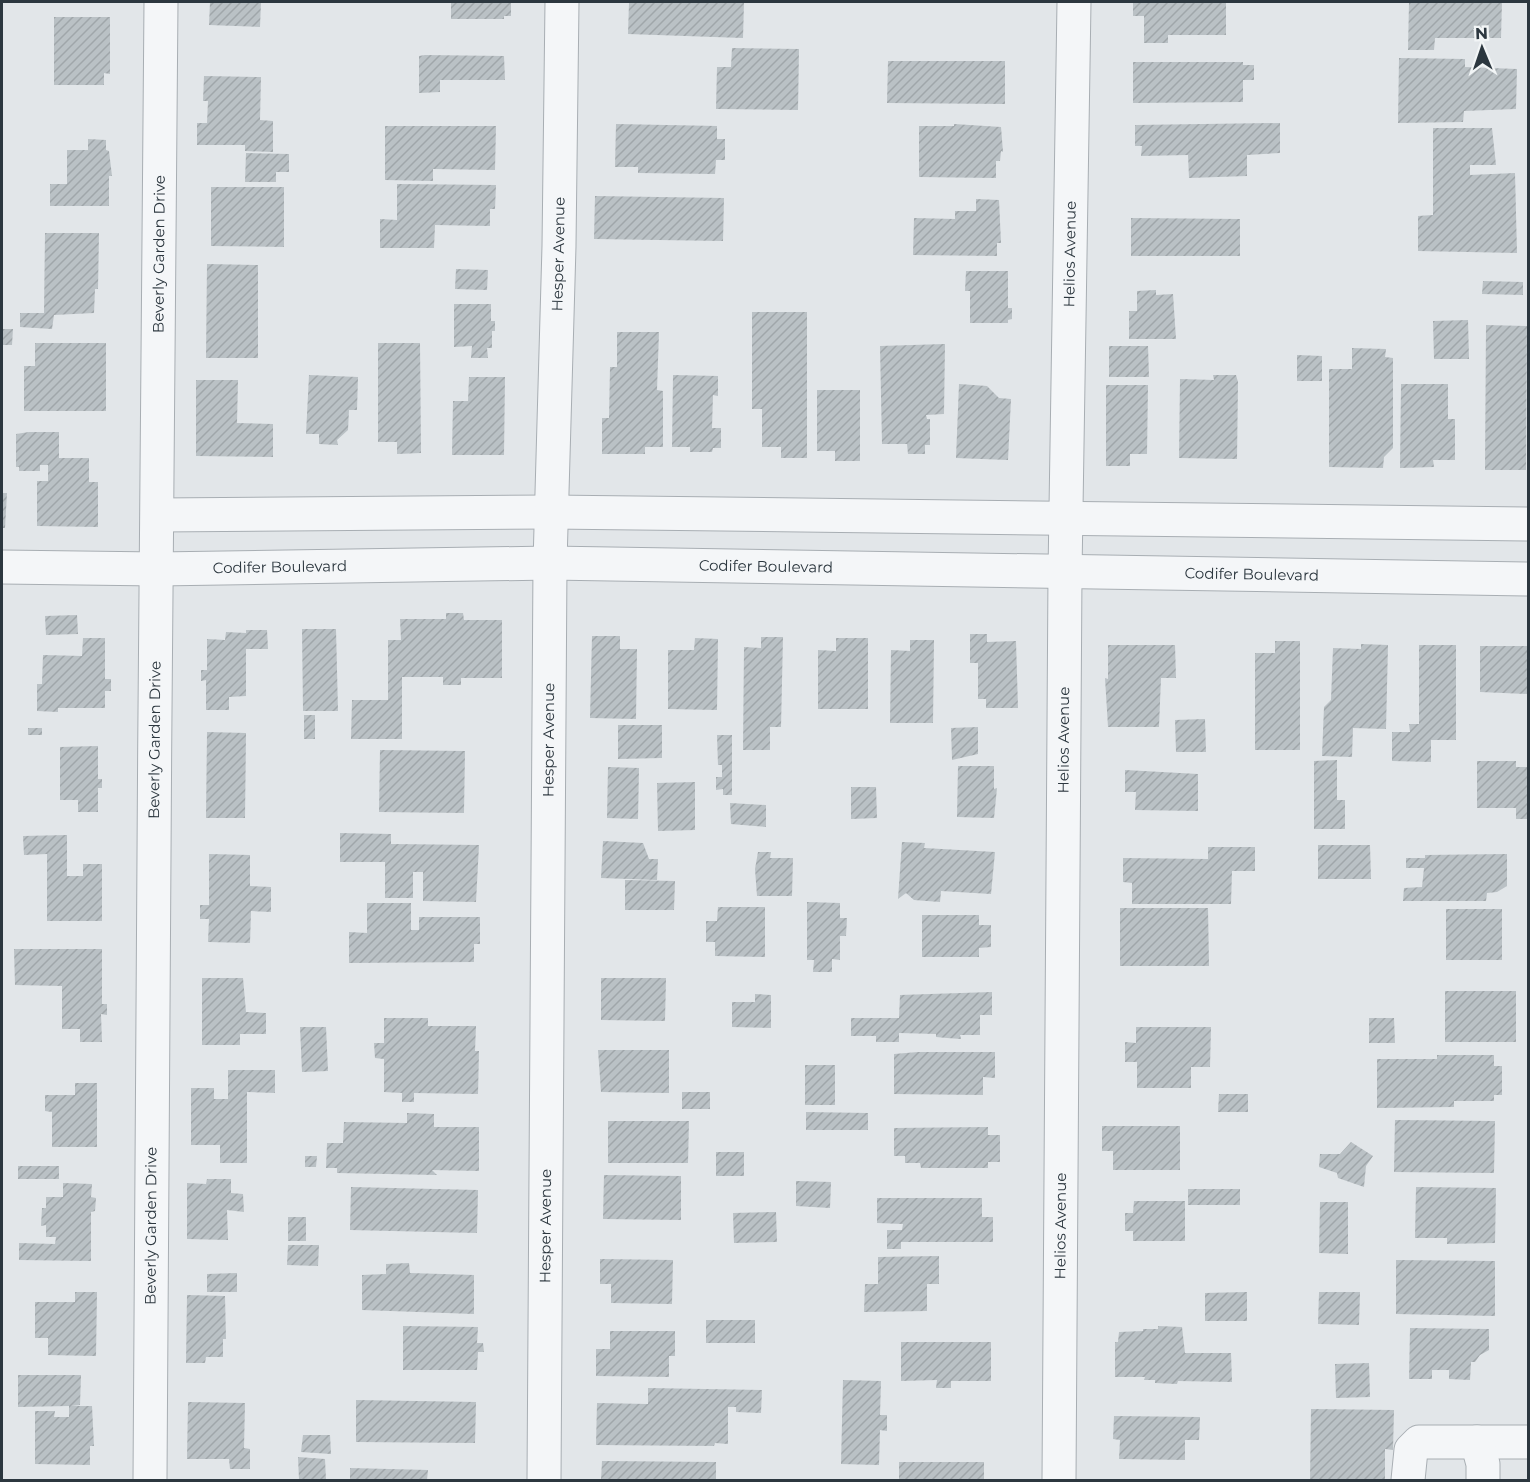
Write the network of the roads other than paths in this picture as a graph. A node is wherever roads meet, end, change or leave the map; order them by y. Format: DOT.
graph roads {
  1 [pos="161,2"];
  2 [pos="562,2"];
  3 [pos="1074,2"];
  4 [pos="551,512"];
  5 [pos="158,515"];
  6 [pos="1067,519"];
  7 [pos="1528,524"];
  8 [pos="550,564"];
  9 [pos="2,567"];
  10 [pos="158,568"];
  11 [pos="1065,573"];
  12 [pos="1528,579"];
  13 [pos="1477,1442"];
  14 [pos="1528,1442"];
  15 [pos="150,1480"];
  16 [pos="544,1480"];
  17 [pos="1059,1480"];
  18 [pos="1408,1480"];
  19 [pos="1483,1480"];
  1 -- 5 [label="street, Beverly Garden Drive"];
  2 -- 4 [label="street, Hesper Avenue"];
  3 -- 6 [label="street, Helios Avenue"];
  4 -- 5 [label="street"];
  4 -- 6 [label="street"];
  4 -- 8 [label="street, Hesper Avenue"];
  5 -- 10 [label="street, Beverly Garden Drive"];
  6 -- 7 [label="street"];
  6 -- 11 [label="street, Helios Avenue"];
  8 -- 10 [label="street, Codifer Boulevard"];
  8 -- 11 [label="street, Codifer Boulevard"];
  8 -- 16 [label="street, Hesper Avenue"];
  9 -- 10 [label="street, Codifer Boulevard"];
  10 -- 15 [label="street, Beverly Garden Drive"];
  11 -- 12 [label="street, Codifer Boulevard"];
  11 -- 17 [label="street, Helios Avenue"];
  13 -- 14 [label="street"];
  13 -- 18 [label="street"];
  13 -- 19 [label="street"];
}
